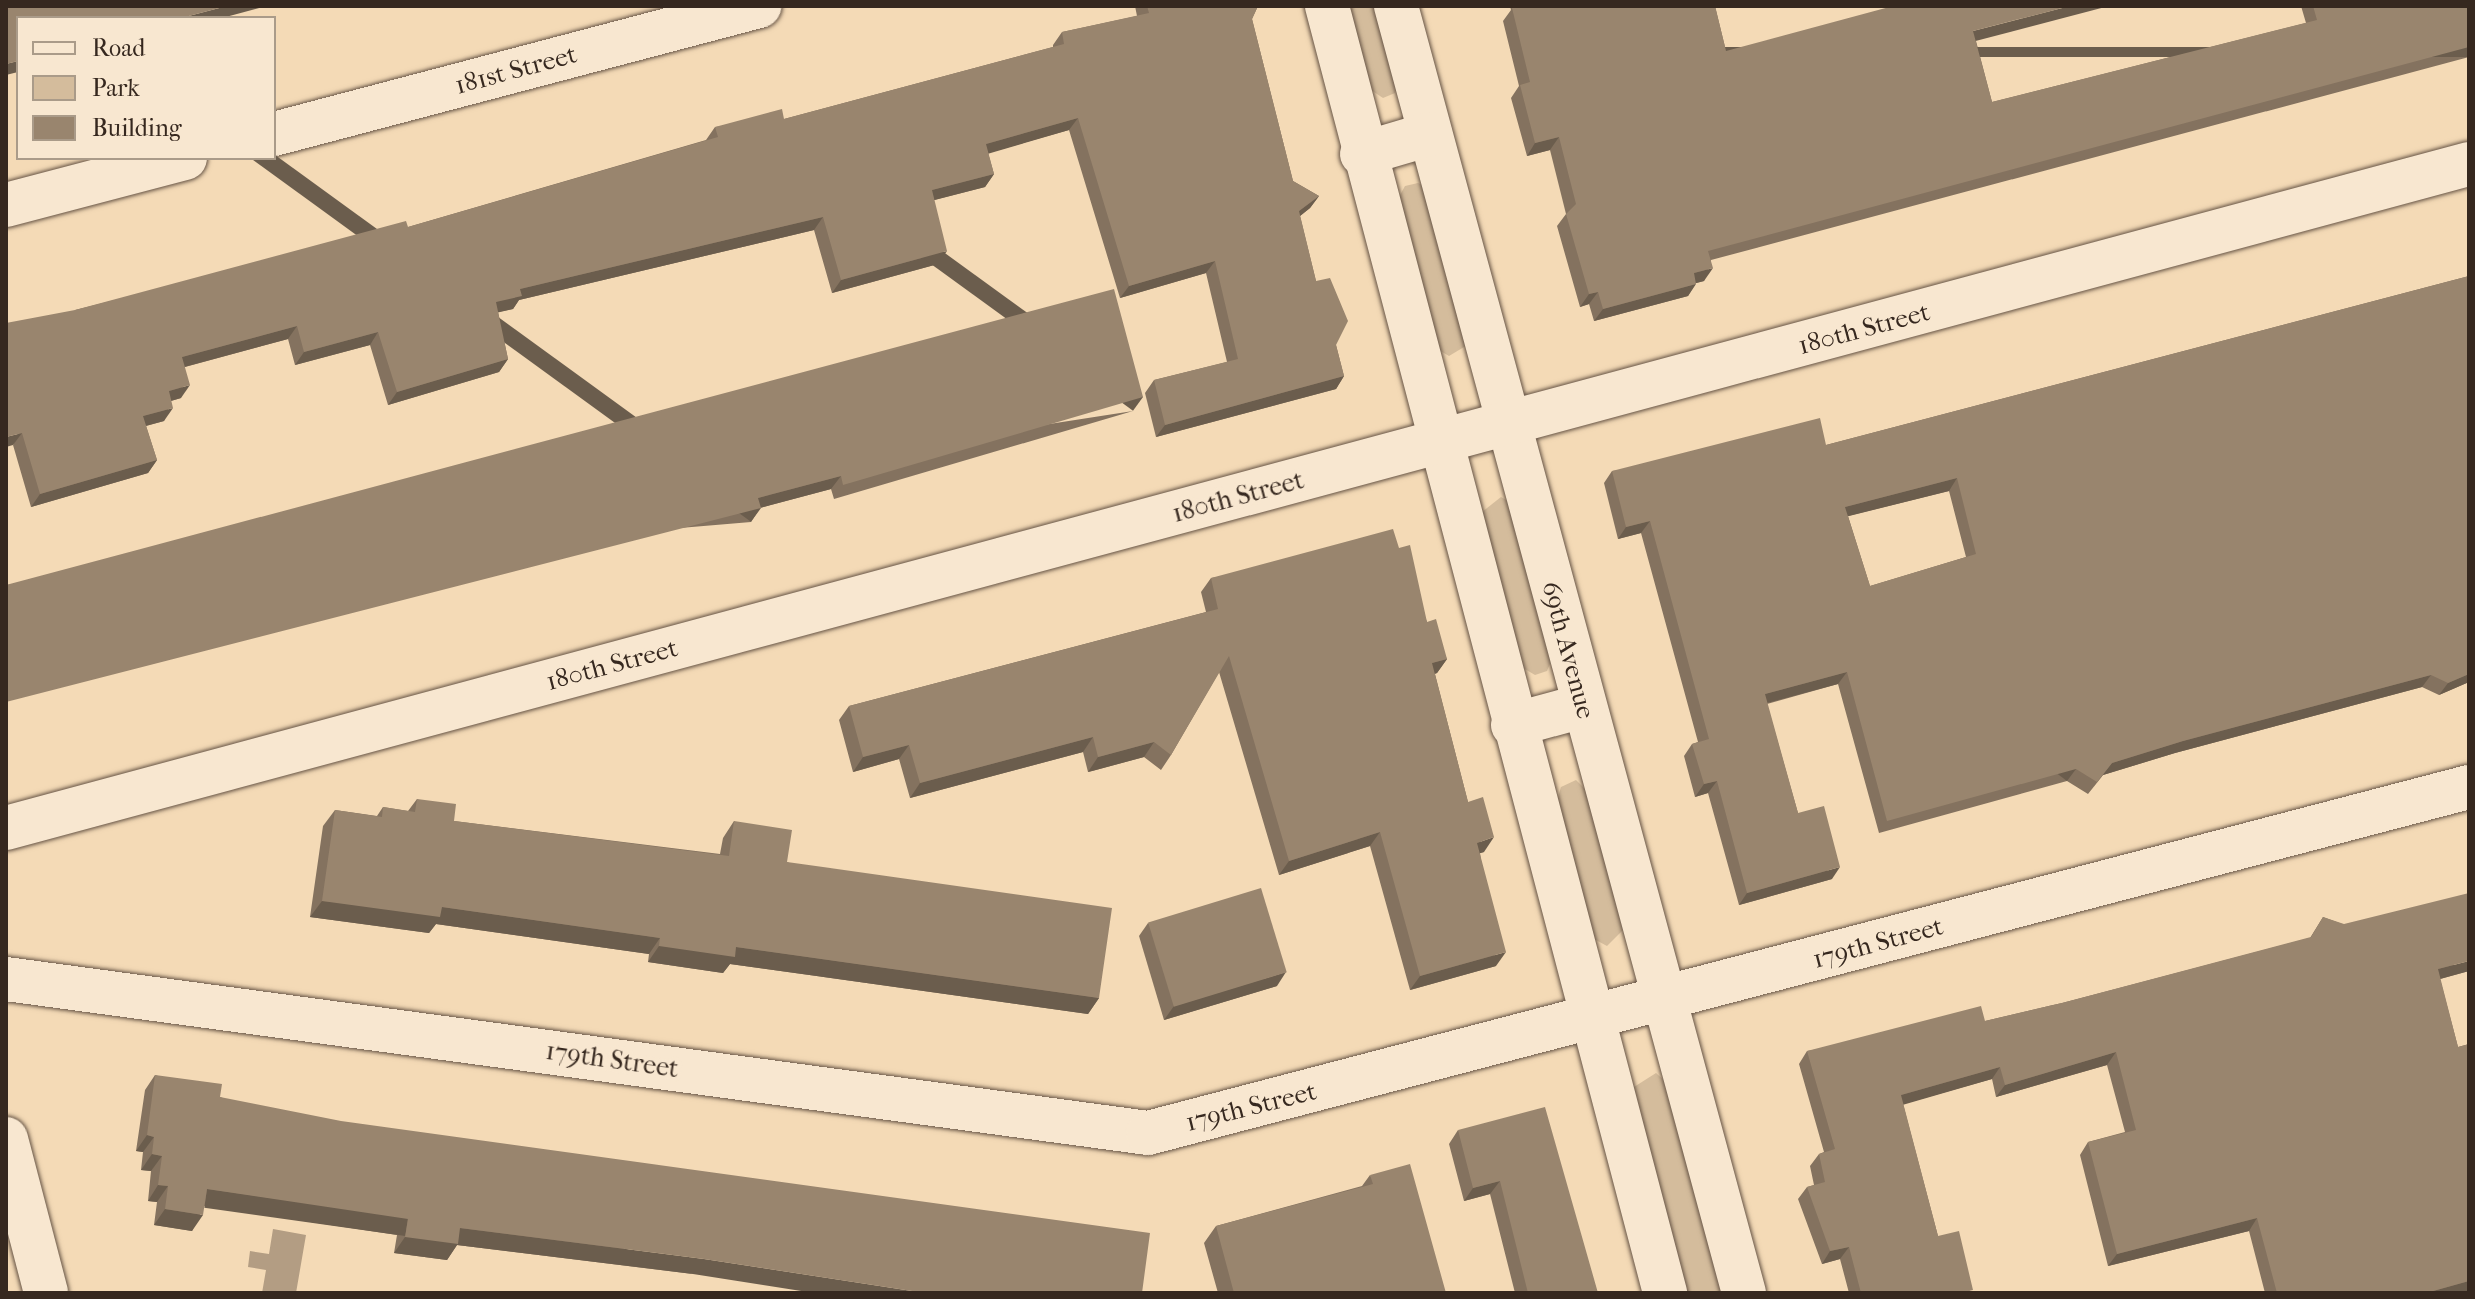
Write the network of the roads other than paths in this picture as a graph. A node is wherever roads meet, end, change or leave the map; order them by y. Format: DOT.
graph roads {
  1 [pos="759,6"];
  2 [pos="1327,6"];
  3 [pos="1396,6"];
  4 [pos="276,133"];
  5 [pos="1430,134"];
  6 [pos="1362,154"];
  7 [pos="177,160"];
  8 [pos="2469,164"];
  9 [pos="6,205"];
  10 [pos="1509,425"];
  11 [pos="1439,443"];
  12 [pos="1583,706"];
  13 [pos="1513,725"];
  14 [pos="2469,787"];
  15 [pos="6,828"];
  16 [pos="6,979"];
  17 [pos="1660,1001"];
  18 [pos="1590,1019"];
  19 [pos="6,1139"];
  20 [pos="46,1293"];
  21 [pos="1665,1293"];
  22 [pos="1744,1293"];
  1 -- 4 [label="street, 181st Street"];
  2 -- 6 [label="street"];
  3 -- 5 [label="street, 69th Avenue"];
  5 -- 6 [label="street"];
  5 -- 10 [label="street, 69th Avenue"];
  6 -- 11 [label="street"];
  7 -- 9 [label="street"];
  8 -- 10 [label="street, 180th Street"];
  10 -- 11 [label="street, 180th Street"];
  10 -- 12 [label="street, 69th Avenue"];
  11 -- 13 [label="street"];
  11 -- 15 [label="street, 180th Street"];
  12 -- 13 [label="street"];
  12 -- 17 [label="street, 69th Avenue"];
  13 -- 18 [label="street"];
  14 -- 17 [label="street, 179th Street"];
  16 -- 18 [label="street, 179th Street"];
  17 -- 18 [label="street, 179th Street"];
  17 -- 22 [label="street, 69th Avenue"];
  18 -- 21 [label="street"];
  19 -- 20 [label="street"];
}
